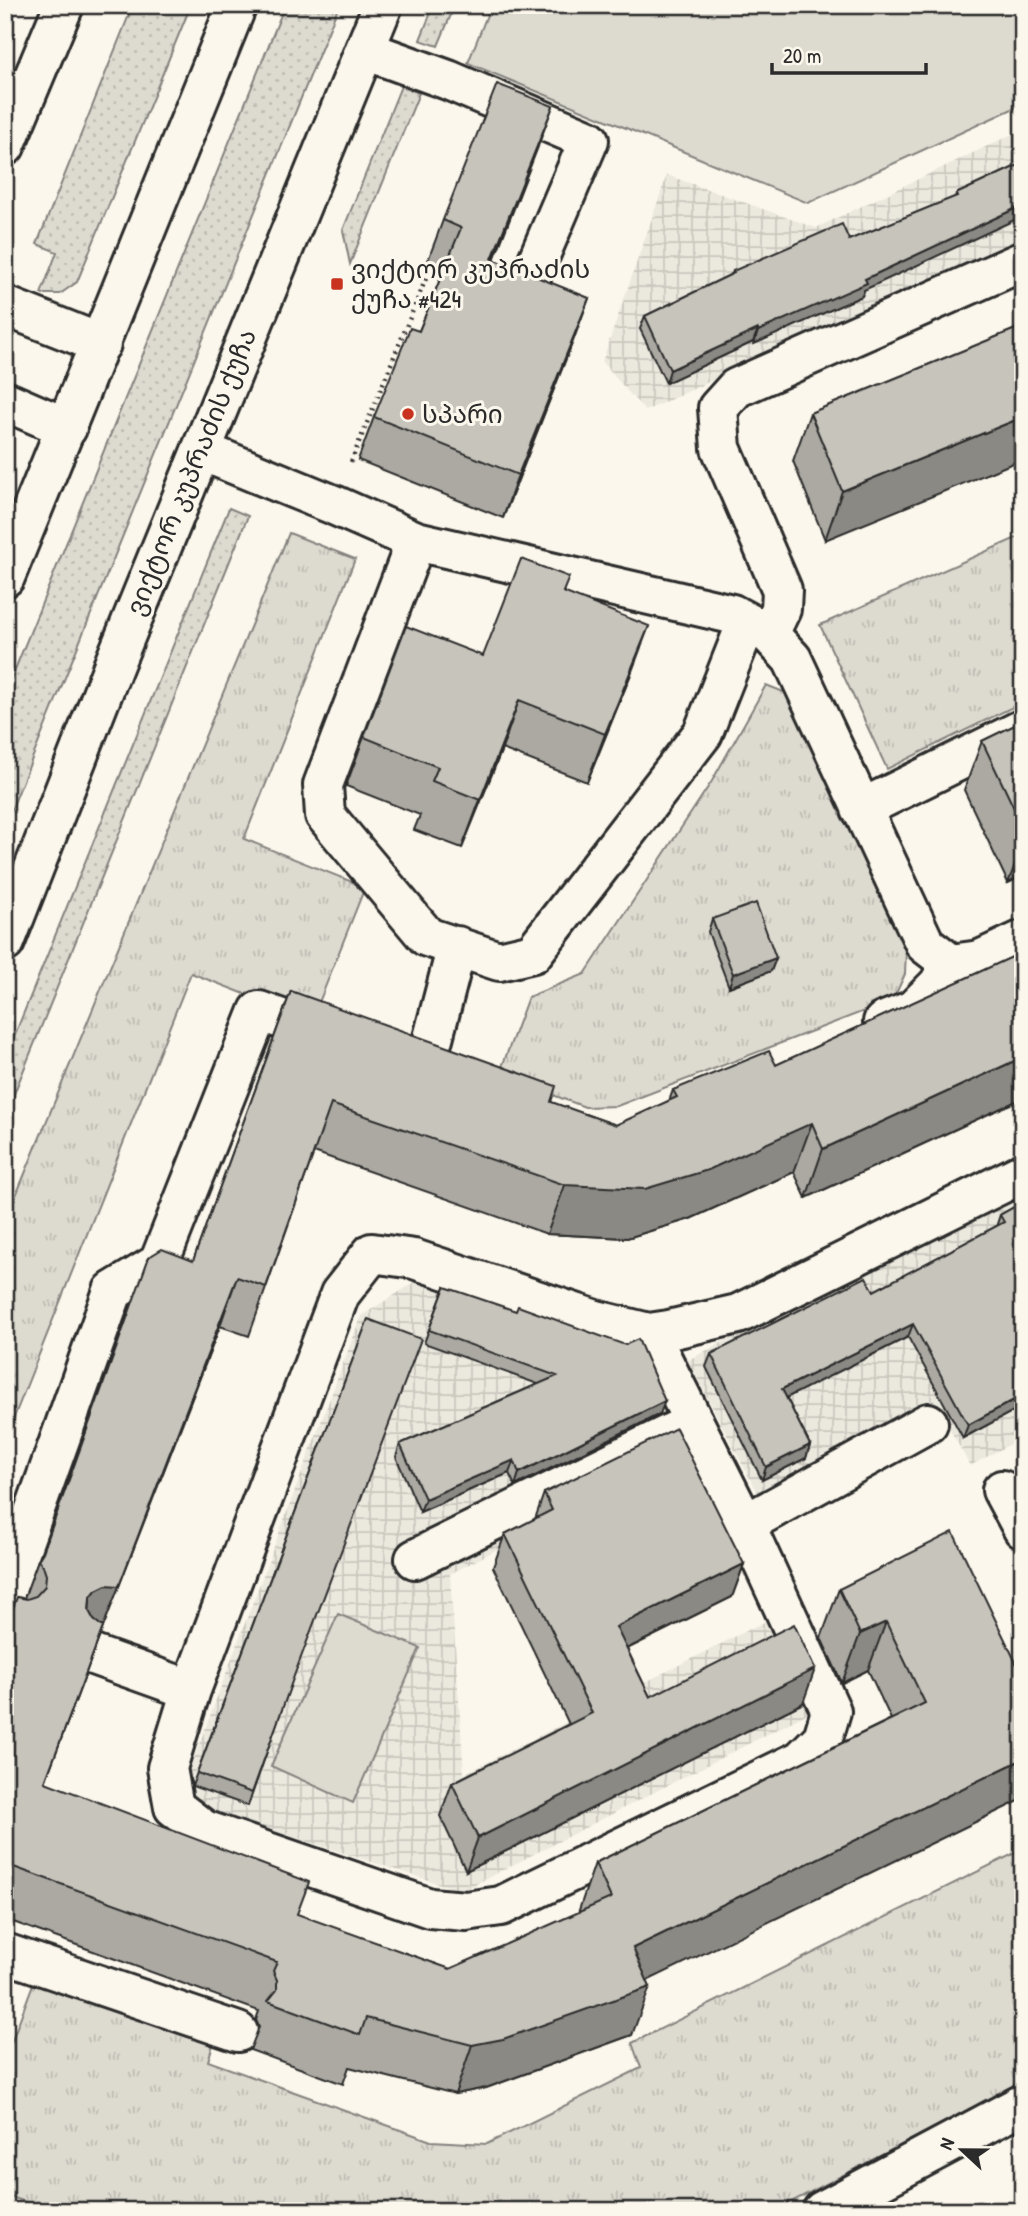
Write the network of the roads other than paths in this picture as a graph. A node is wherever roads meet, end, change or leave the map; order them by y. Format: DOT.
graph roads {
  1 [pos="64,5"];
  2 [pos="237,5"];
  3 [pos="383,5"];
  4 [pos="365,50"];
  5 [pos="5,146"];
  6 [pos="1023,261"];
  7 [pos="529,281"];
  8 [pos="5,306"];
  9 [pos="101,344"];
  10 [pos="5,401"];
  11 [pos="66,428"];
  12 [pos="202,451"];
  13 [pos="416,541"];
  14 [pos="5,577"];
  15 [pos="758,628"];
  16 [pos="1023,729"];
  17 [pos="861,809"];
  18 [pos="1023,940"];
  19 [pos="5,942"];
  20 [pos="457,946"];
  21 [pos="951,964"];
  22 [pos="848,1037"];
  23 [pos="425,1069"];
  24 [pos="463,1083"];
  25 [pos="1023,1173"];
  26 [pos="649,1333"];
  27 [pos="694,1422"];
  28 [pos="928,1423"];
  29 [pos="1002,1490"];
  30 [pos="745,1524"];
  31 [pos="1023,1529"];
  32 [pos="415,1559"];
  33 [pos="6,1615"];
  34 [pos="93,1655"];
  35 [pos="191,1690"];
  36 [pos="5,1953"];
  37 [pos="238,2032"];
  38 [pos="1023,2104"];
  39 [pos="822,2211"];
  1 -- 5 [label="main road"];
  2 -- 9 [label="main road"];
  3 -- 4 [label="main road, ვიქტორ კუპრაძის ქუჩა"];
  4 -- 7 [label="main road"];
  4 -- 12 [label="main road, ვიქტორ კუპრაძის ქუჩა"];
  6 -- 15 [label="main road"];
  8 -- 9 [label="main road"];
  9 -- 11 [label="main road"];
  10 -- 11 [label="main road"];
  11 -- 14 [label="main road"];
  12 -- 13 [label="main road"];
  12 -- 19 [label="main road, ვიქტორ კუპრაძის ქუჩა"];
  13 -- 15 [label="main road"];
  13 -- 20 [label="main road"];
  15 -- 17 [label="main road"];
  15 -- 20 [label="main road"];
  16 -- 17 [label="main road"];
  17 -- 21 [label="main road"];
  18 -- 21 [label="main road"];
  20 -- 23 [label="main road"];
  21 -- 22 [label="main road"];
  23 -- 24 [label="main road"];
  23 -- 33 [label="main road"];
  25 -- 26 [label="main road"];
  26 -- 27 [label="main road"];
  26 -- 35 [label="main road"];
  27 -- 30 [label="main road"];
  27 -- 32 [label="main road"];
  28 -- 30 [label="main road"];
  29 -- 31 [label="main road"];
  30 -- 35 [label="main road"];
  34 -- 35 [label="main road"];
  36 -- 37 [label="main road"];
  38 -- 39 [label="main road"];
}
